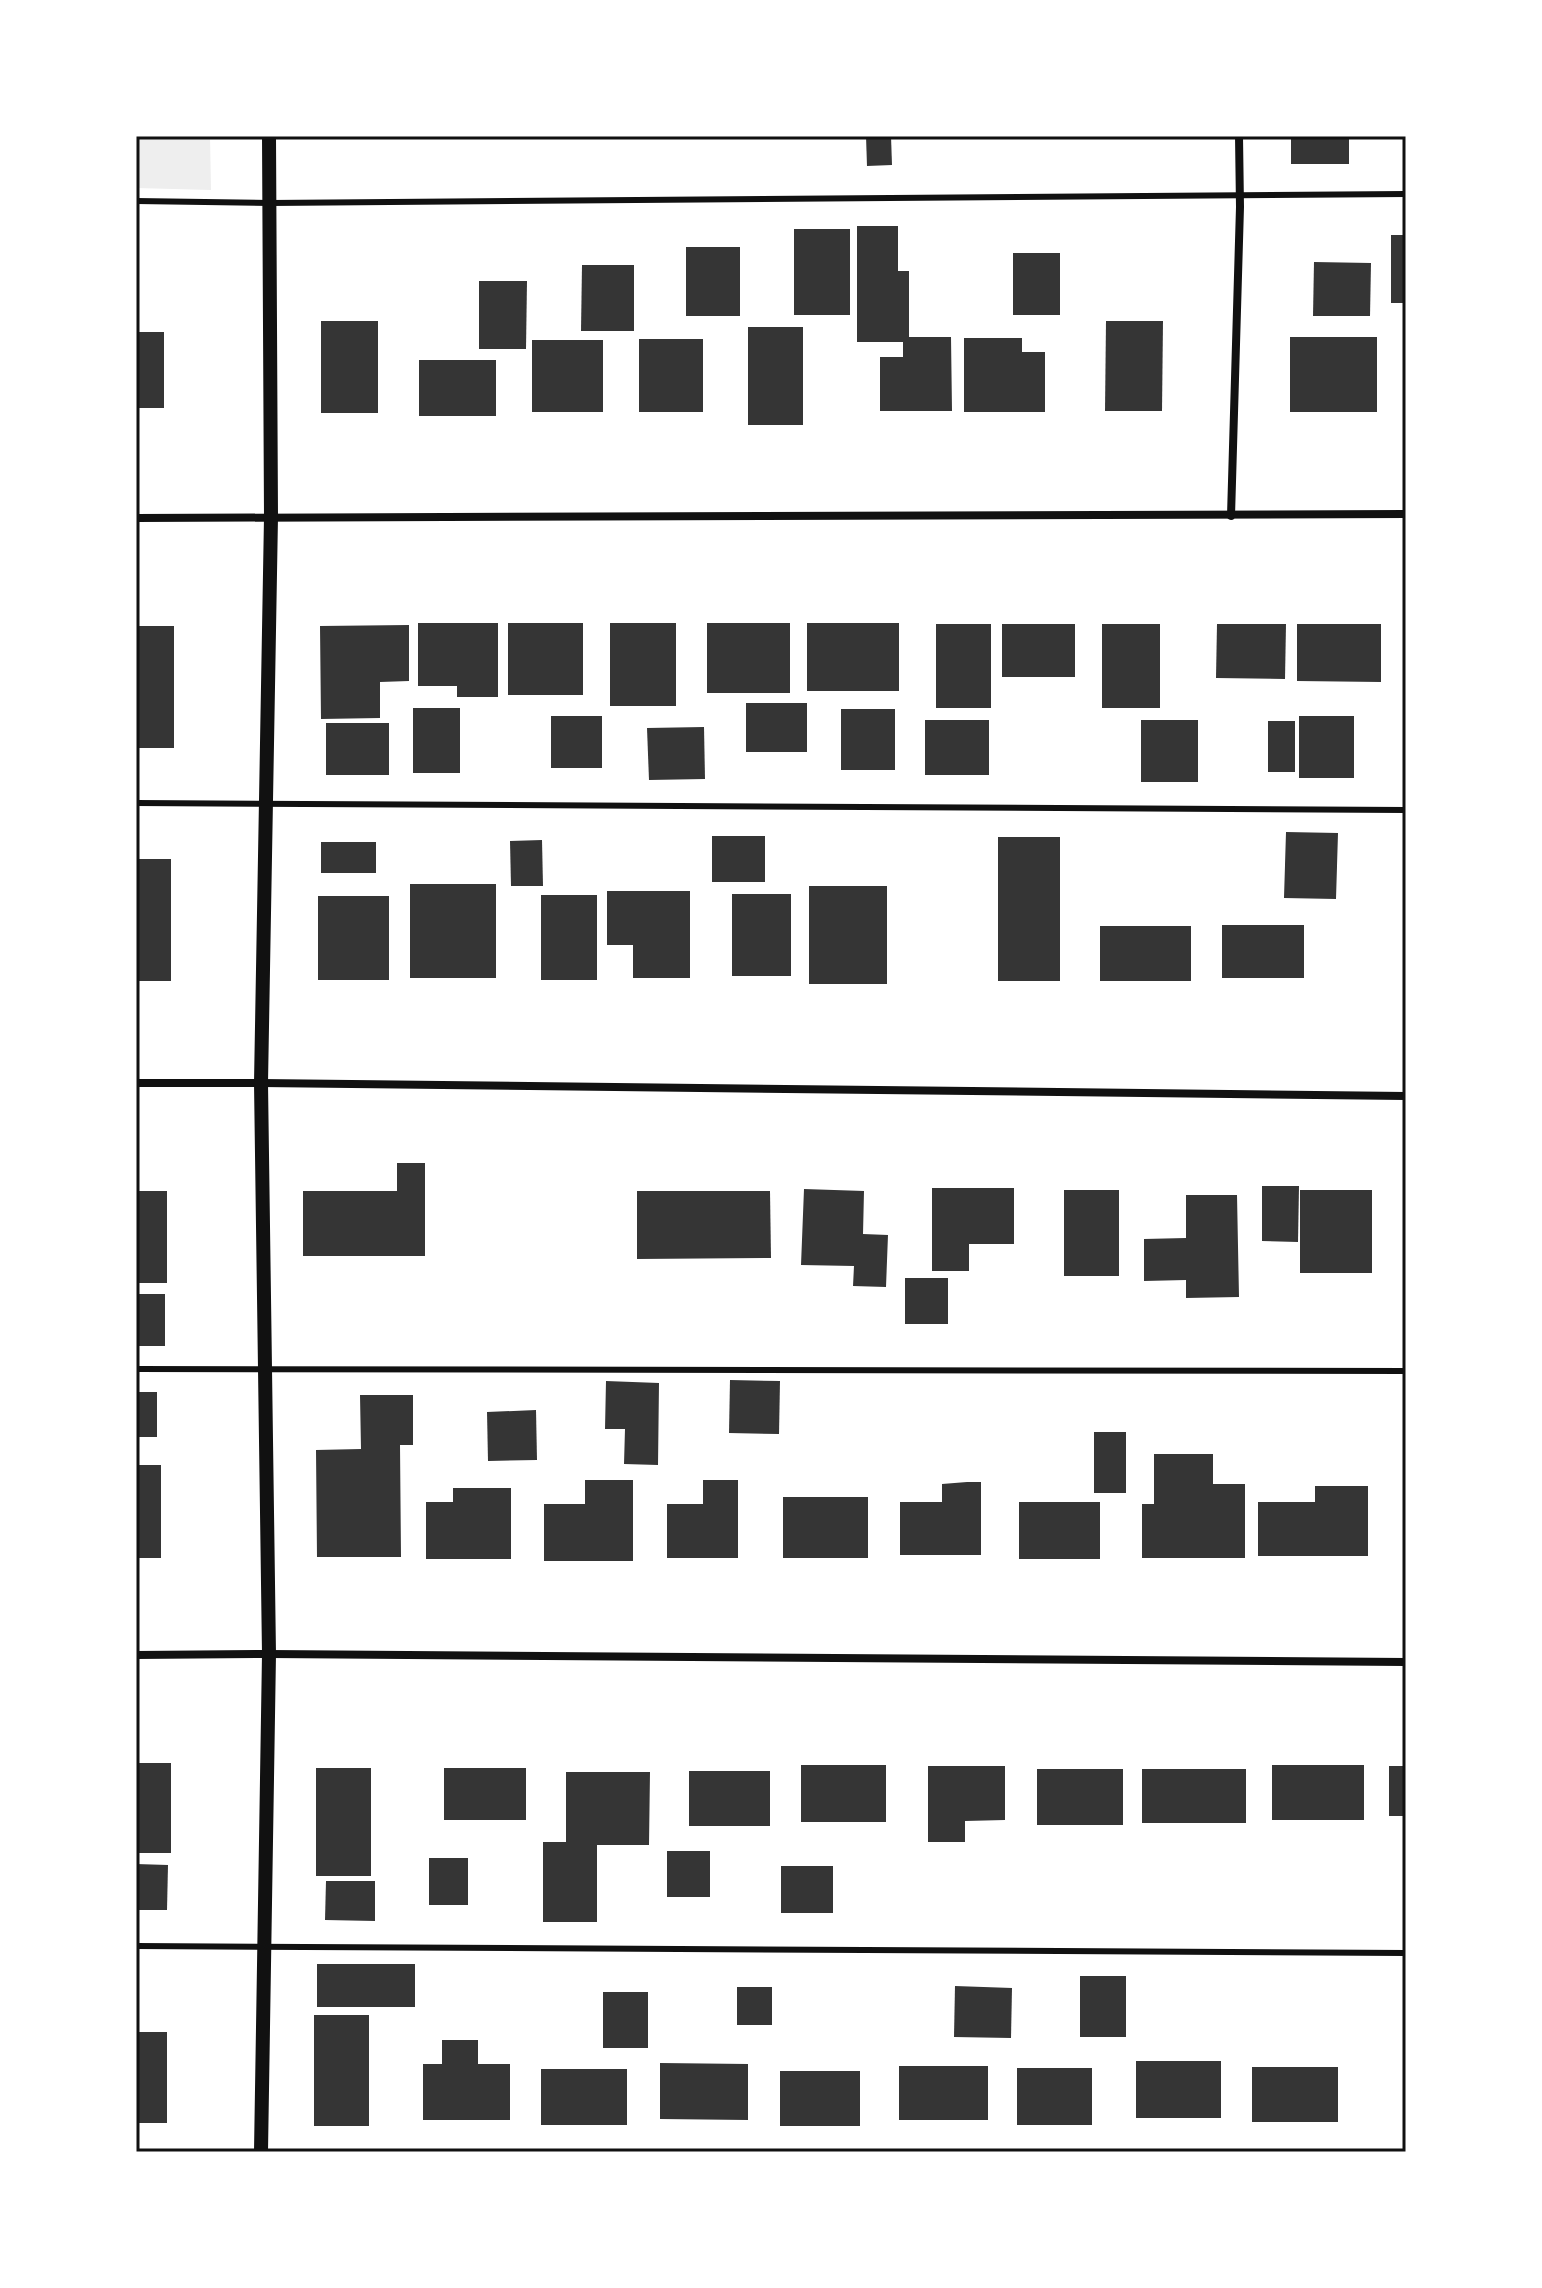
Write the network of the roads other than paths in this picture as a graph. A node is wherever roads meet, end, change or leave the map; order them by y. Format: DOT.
graph roads {
  1 [pos="269,136"];
  2 [pos="1239,136"];
  3 [pos="1406,194"];
  4 [pos="1240,195"];
  5 [pos="136,201"];
  6 [pos="270,203"];
  7 [pos="1406,514"];
  8 [pos="1231,516"];
  9 [pos="271,517"];
  10 [pos="136,518"];
  11 [pos="136,803"];
  12 [pos="266,803"];
  13 [pos="1406,810"];
  14 [pos="136,1083"];
  15 [pos="261,1083"];
  16 [pos="1406,1096"];
  17 [pos="265,1368"];
  18 [pos="136,1369"];
  19 [pos="1406,1371"];
  20 [pos="269,1654"];
  21 [pos="136,1655"];
  22 [pos="1406,1662"];
  23 [pos="136,1946"];
  24 [pos="265,1948"];
  25 [pos="1406,1953"];
  26 [pos="261,2152"];
  1 -- 6 [label="street"];
  2 -- 4 [label="street"];
  3 -- 4 [label="lane"];
  4 -- 6 [label="lane"];
  4 -- 8 [label="street"];
  5 -- 6 [label="lane"];
  6 -- 9 [label="street"];
  7 -- 8 [label="street"];
  8 -- 9 [label="street"];
  9 -- 10 [label="street"];
  9 -- 12 [label="street"];
  11 -- 12 [label="lane"];
  12 -- 13 [label="lane"];
  12 -- 15 [label="street"];
  14 -- 15 [label="street"];
  15 -- 16 [label="street"];
  15 -- 17 [label="street"];
  17 -- 18 [label="lane"];
  17 -- 19 [label="lane"];
  17 -- 20 [label="street"];
  20 -- 21 [label="street"];
  20 -- 22 [label="street"];
  20 -- 24 [label="street"];
  23 -- 24 [label="lane"];
  24 -- 25 [label="lane"];
  24 -- 26 [label="street"];
}
